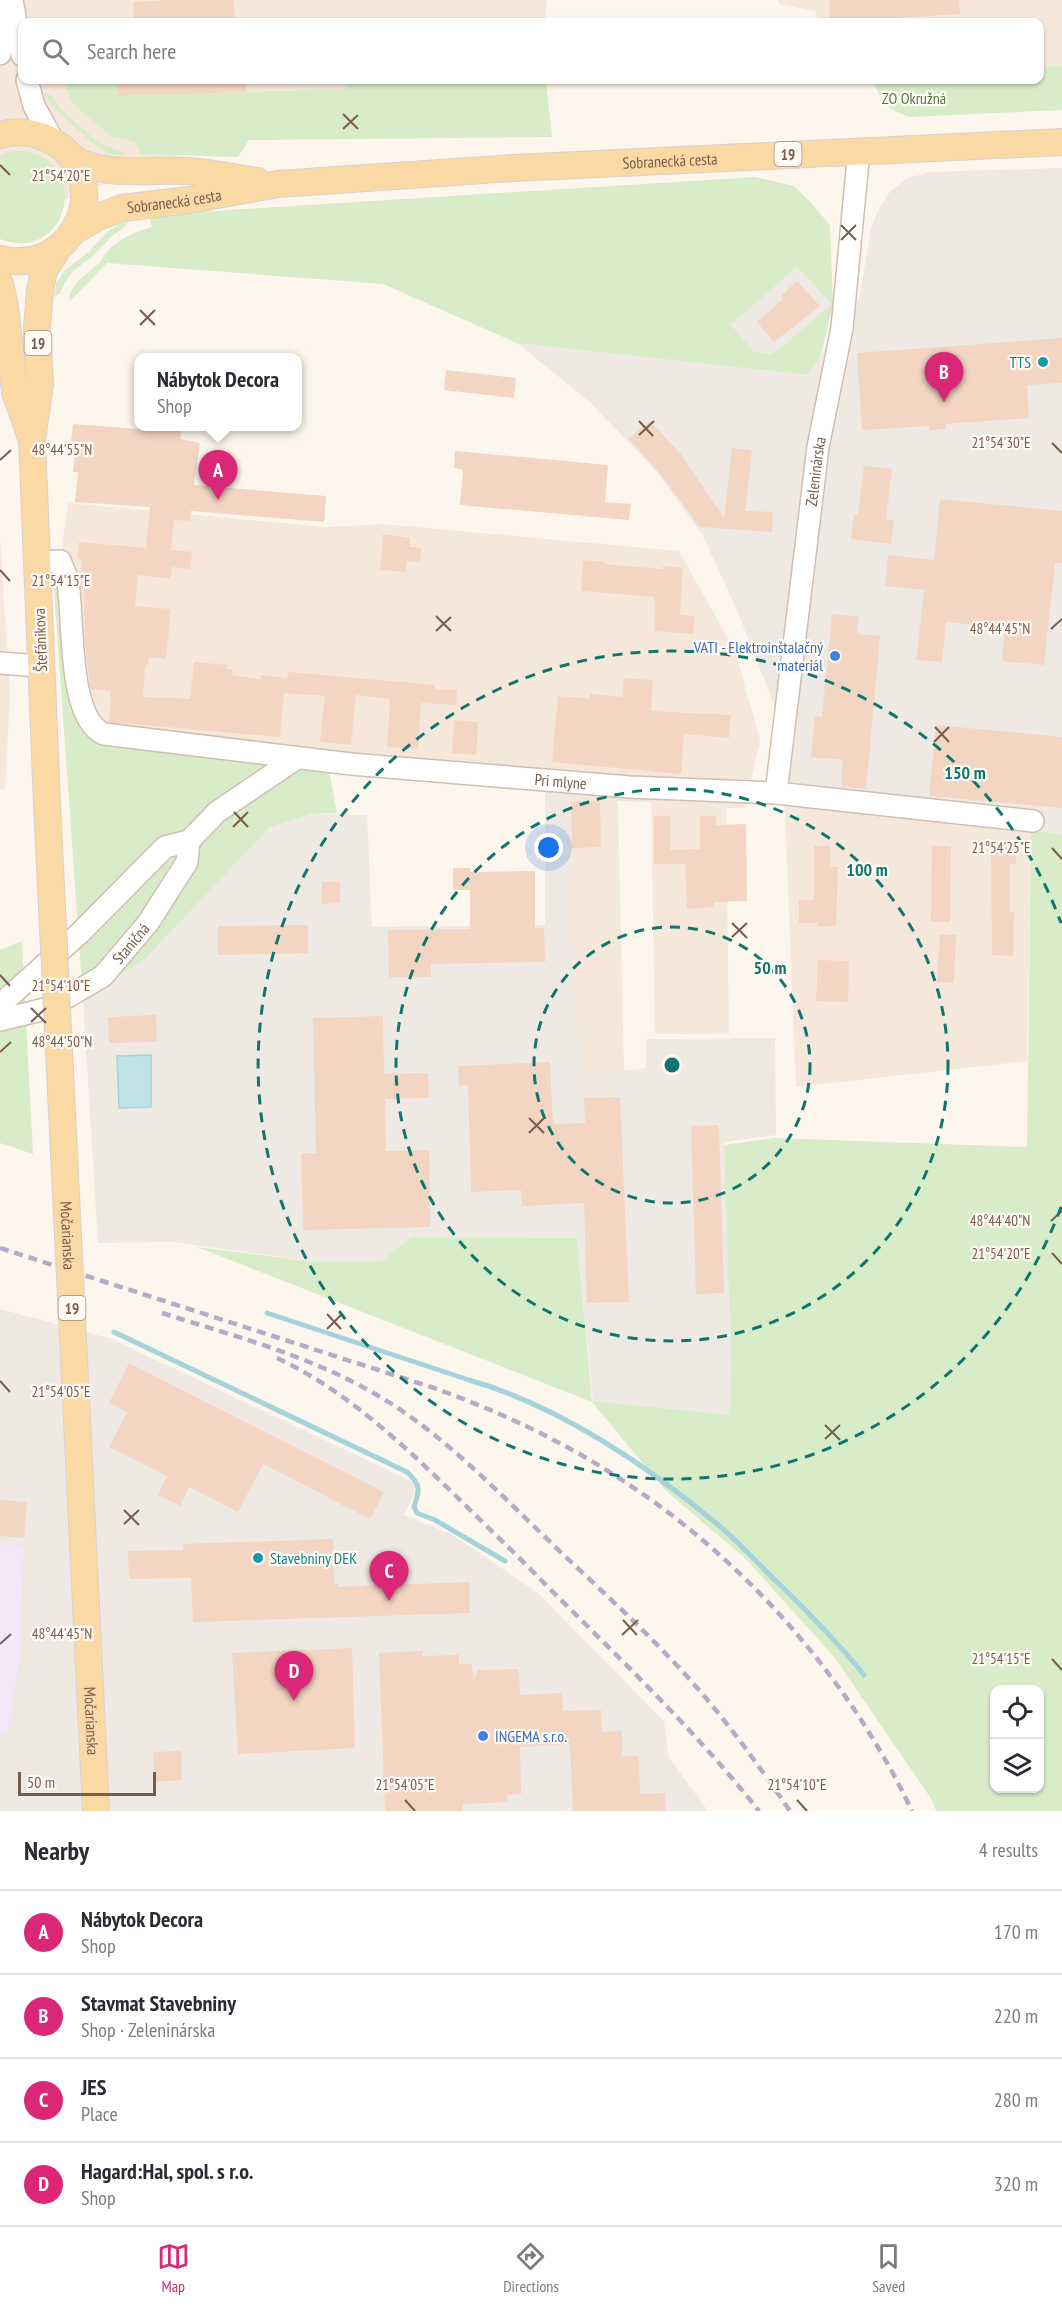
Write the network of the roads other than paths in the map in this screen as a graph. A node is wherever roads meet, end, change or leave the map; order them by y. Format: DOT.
graph roads {
  1 [pos="5,0"];
  2 [pos="12,0"];
  3 [pos="18,34"];
  4 [pos="0,54"];
  5 [pos="28,84"];
  6 [pos="0,135"];
  7 [pos="1062,142"];
  8 [pos="62,150"];
  9 [pos="859,150"];
  10 [pos="278,184"];
  11 [pos="74,231"];
  12 [pos="57,250"];
  13 [pos="0,259"];
  14 [pos="0,284"];
  15 [pos="32,440"];
  16 [pos="37,562"];
  17 [pos="0,663"];
  18 [pos="40,666"];
  19 [pos="297,758"];
  20 [pos="776,793"];
  21 [pos="47,804"];
  22 [pos="1033,822"];
  23 [pos="189,841"];
  24 [pos="0,1005"];
  25 [pos="0,1020"];
  26 [pos="96,1811"];
  1 -- 4 [label="street"];
  2 -- 3 [label="street"];
  5 -- 8 [label="street"];
  6 -- 8 [label="main road, 19"];
  7 -- 9 [label="main road, Sobranecká cesta / 19"];
  8 -- 10 [label="main road, Sobranecká cesta / 19"];
  8 -- 11 [label="main road, 19"];
  9 -- 10 [label="main road, Sobranecká cesta / 19"];
  9 -- 20 [label="street, Zeleninárska"];
  10 -- 11 [label="main road, Sobranecká cesta / 19"];
  11 -- 12 [label="main road, 19"];
  12 -- 13 [label="main road, 19"];
  12 -- 15 [label="main road, 19"];
  14 -- 15 [label="main road, 19"];
  15 -- 16 [label="main road, Štefánikova / 19"];
  16 -- 18 [label="main road, Štefánikova / 19"];
  16 -- 19 [label="street, Pri mlyne"];
  17 -- 18 [label="street"];
  18 -- 21 [label="main road, Štefánikova / 19"];
  19 -- 20 [label="street, Pri mlyne"];
  19 -- 23 [label="street"];
  20 -- 22 [label="street, Pri mlyne"];
  21 -- 26 [label="main road, Močarianska / 19, bridge"];
  23 -- 24 [label="street"];
  23 -- 25 [label="street, Staničná"];
}
